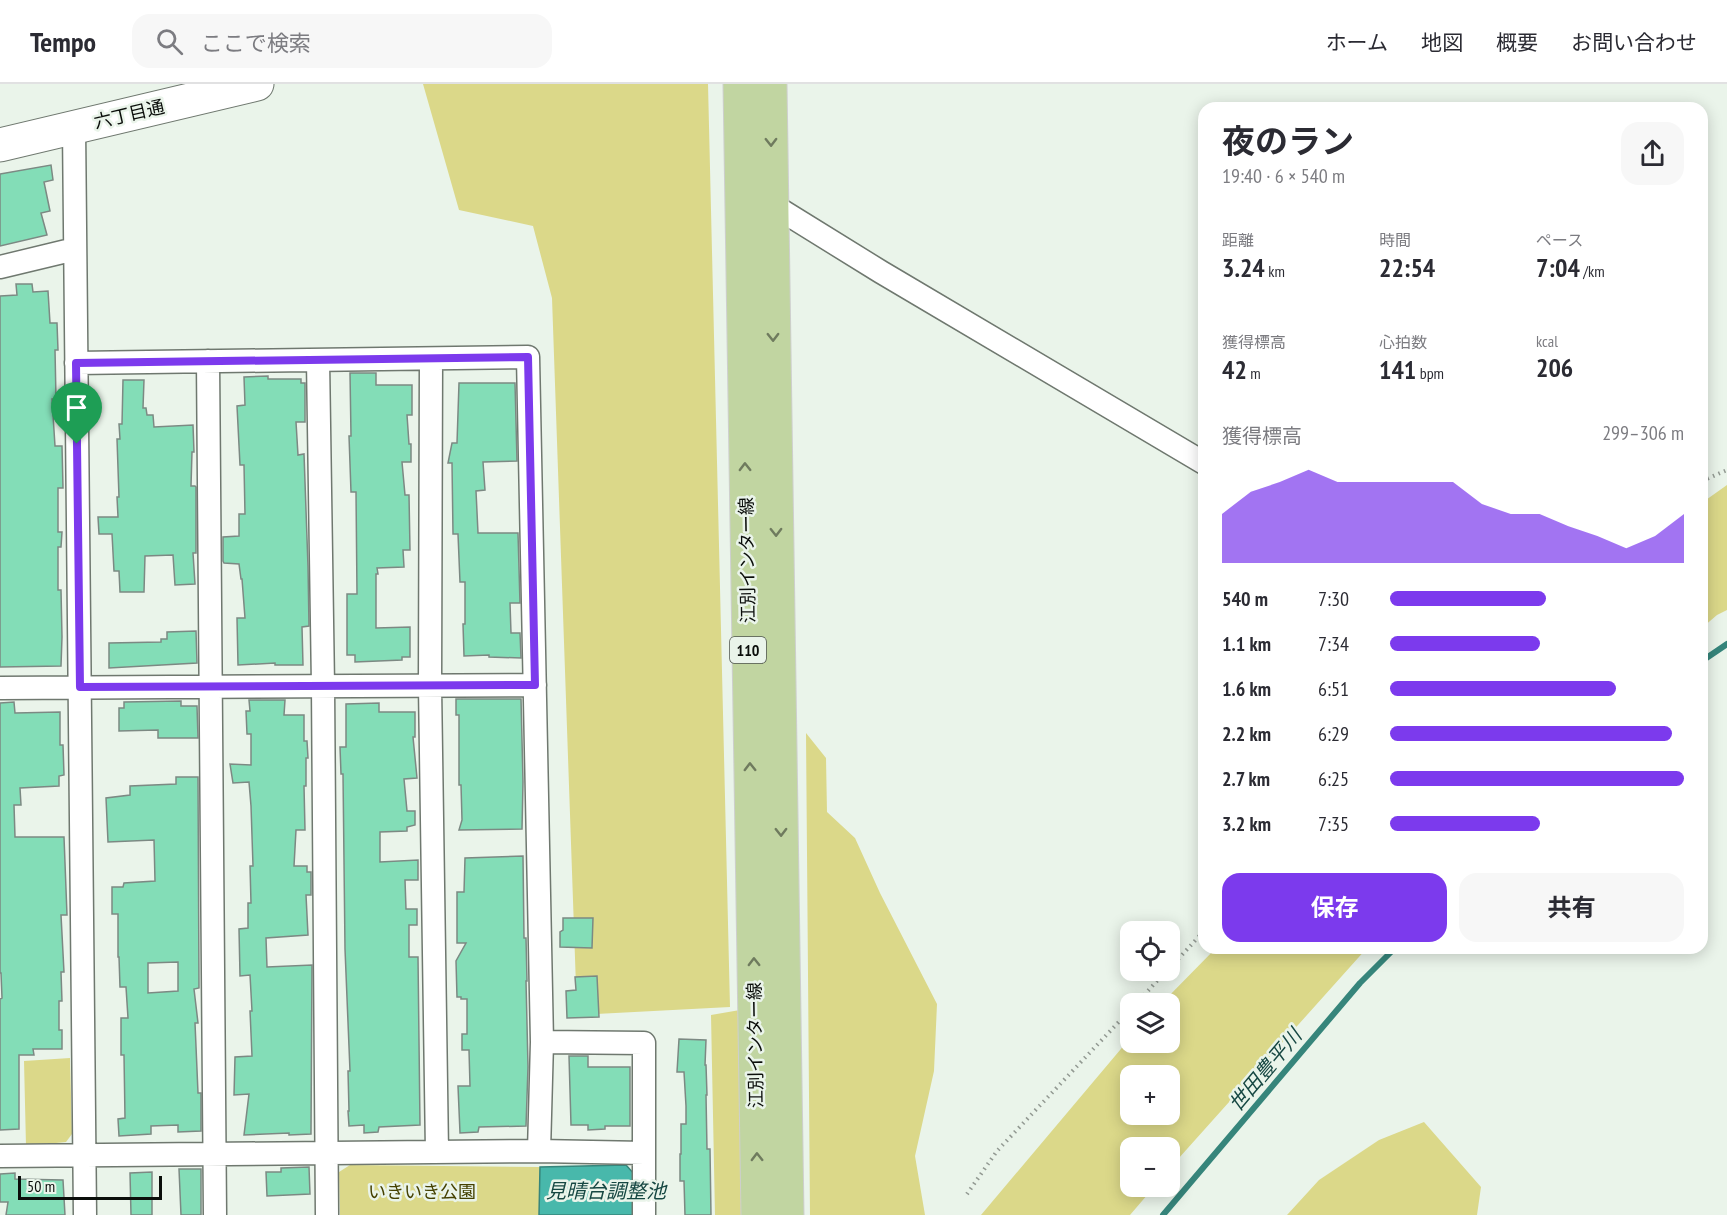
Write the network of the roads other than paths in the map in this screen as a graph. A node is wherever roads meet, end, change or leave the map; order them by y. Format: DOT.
graph roads {
  1 [pos="257,84"];
  2 [pos="740,84"];
  3 [pos="770,84"];
  4 [pos="74,127"];
  5 [pos="0,145"];
  6 [pos="741,184"];
  7 [pos="772,204"];
  8 [pos="75,249"];
  9 [pos="0,267"];
  10 [pos="431,358"];
  11 [pos="318,360"];
  12 [pos="208,361"];
  13 [pos="76,363"];
  14 [pos="1198,460"];
  15 [pos="535,685"];
  16 [pos="323,686"];
  17 [pos="430,686"];
  18 [pos="80,687"];
  19 [pos="210,687"];
  20 [pos="0,688"];
  21 [pos="542,1042"];
  22 [pos="539,1151"];
  23 [pos="437,1152"];
  24 [pos="326,1153"];
  25 [pos="644,1153"];
  26 [pos="214,1154"];
  27 [pos="84,1155"];
  28 [pos="0,1156"];
  29 [pos="85,1215"];
  30 [pos="215,1215"];
  31 [pos="327,1215"];
  32 [pos="644,1215"];
  33 [pos="758,1215"];
  34 [pos="787,1215"];
  1 -- 4 [label="street, 六丁目通"];
  2 -- 6 [label="main road, 江別インター線 / 110"];
  3 -- 7 [label="main road, 江別インター線 / 110, one-way"];
  4 -- 5 [label="street, 六丁目通"];
  4 -- 8 [label="street"];
  6 -- 7 [label="street"];
  33 -- 6 [label="main road, 江別インター線 / 110, one-way"];
  7 -- 14 [label="street"];
  7 -- 34 [label="main road, 江別インター線 / 110, one-way"];
  8 -- 9 [label="street"];
  8 -- 13 [label="street"];
  10 -- 11 [label="street"];
  10 -- 15 [label="street"];
  10 -- 17 [label="street"];
  11 -- 12 [label="street"];
  11 -- 16 [label="street"];
  12 -- 13 [label="street"];
  12 -- 19 [label="street"];
  13 -- 18 [label="street"];
  15 -- 17 [label="street"];
  15 -- 21 [label="street"];
  16 -- 17 [label="street"];
  16 -- 19 [label="street"];
  16 -- 24 [label="street"];
  17 -- 23 [label="street"];
  18 -- 19 [label="street"];
  18 -- 20 [label="street"];
  18 -- 27 [label="street"];
  19 -- 26 [label="street"];
  21 -- 22 [label="street"];
  21 -- 25 [label="street"];
  22 -- 23 [label="street"];
  22 -- 25 [label="street"];
  23 -- 24 [label="street"];
  24 -- 26 [label="street"];
  24 -- 31 [label="street"];
  25 -- 32 [label="street"];
  26 -- 27 [label="street"];
  26 -- 30 [label="street"];
  27 -- 28 [label="street"];
  27 -- 29 [label="street"];
}
